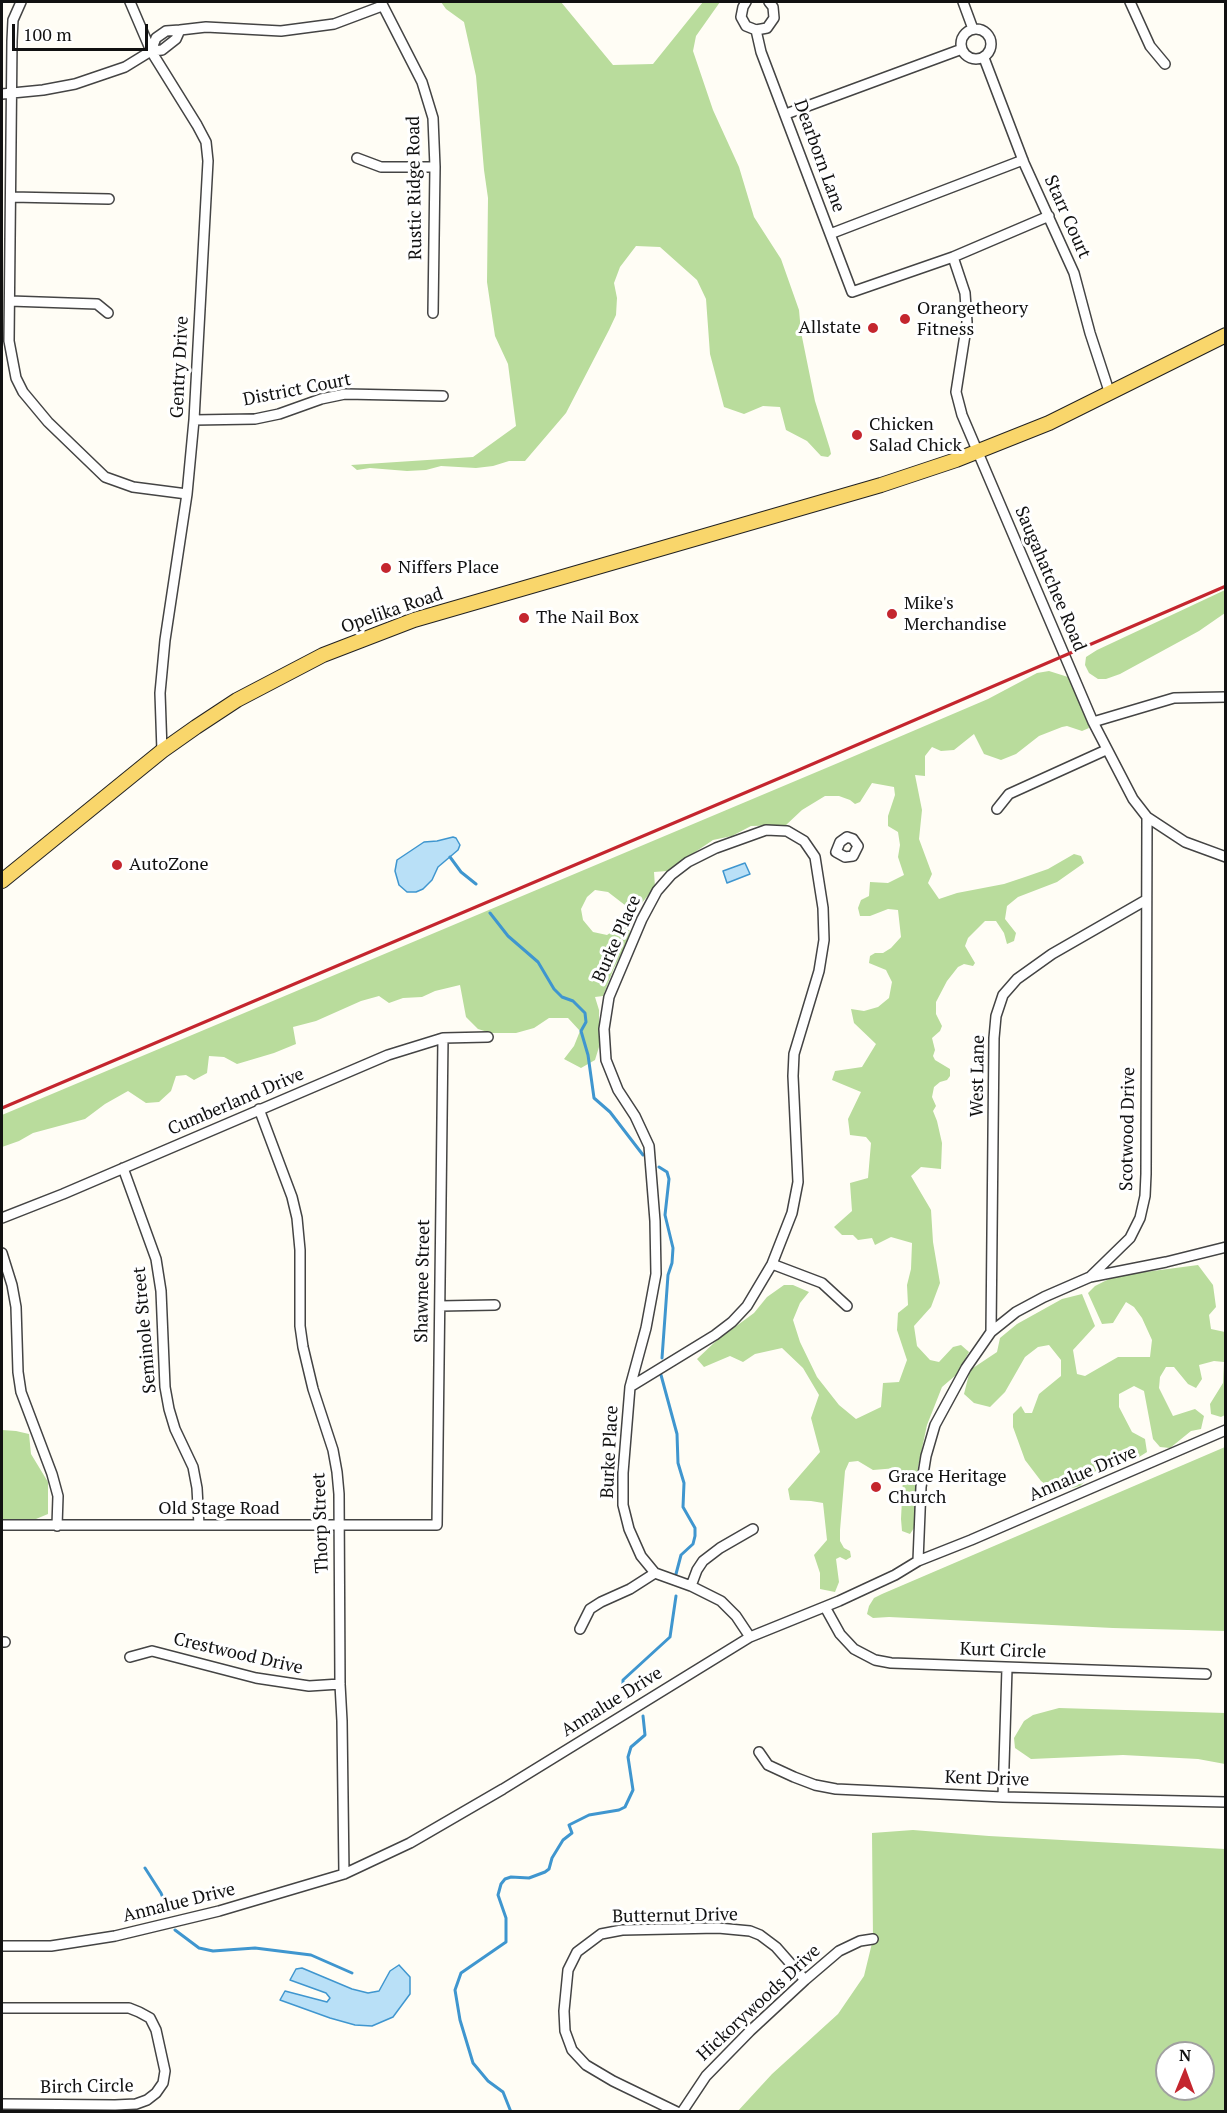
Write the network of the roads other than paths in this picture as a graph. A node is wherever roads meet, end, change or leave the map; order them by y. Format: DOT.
graph roads {
  1 [pos="21,2"];
  2 [pos="130,2"];
  3 [pos="746,2"];
  4 [pos="769,2"];
  5 [pos="963,2"];
  6 [pos="1130,2"];
  7 [pos="381,4"];
  8 [pos="973,29"];
  9 [pos="756,30"];
  10 [pos="962,49"];
  11 [pos="151,51"];
  12 [pos="984,58"];
  13 [pos="1166,64"];
  14 [pos="2,94"];
  15 [pos="13,94"];
  16 [pos="786,114"];
  17 [pos="357,158"];
  18 [pos="1023,160"];
  19 [pos="435,167"];
  20 [pos="11,197"];
  21 [pos="109,199"];
  22 [pos="1049,216"];
  23 [pos="830,234"];
  24 [pos="953,257"];
  25 [pos="10,301"];
  26 [pos="108,313"];
  27 [pos="433,313"];
  28 [pos="1226,334"];
  29 [pos="1110,394"];
  30 [pos="442,396"];
  31 [pos="194,420"];
  32 [pos="977,452"];
  33 [pos="187,494"];
  34 [pos="1226,697"];
  35 [pos="1093,722"];
  36 [pos="1106,750"];
  37 [pos="162,751"];
  38 [pos="997,809"];
  39 [pos="1147,817"];
  40 [pos="836,852"];
  41 [pos="815,857"];
  42 [pos="1226,857"];
  43 [pos="2,881"];
  44 [pos="1146,900"];
  45 [pos="488,1037"];
  46 [pos="443,1038"];
  47 [pos="259,1109"];
  48 [pos="123,1168"];
  49 [pos="2,1218"];
  50 [pos="1226,1247"];
  51 [pos="2,1253"];
  52 [pos="772,1264"];
  53 [pos="1090,1277"];
  54 [pos="440,1305"];
  55 [pos="495,1305"];
  56 [pos="847,1305"];
  57 [pos="991,1332"];
  58 [pos="630,1387"];
  59 [pos="1226,1430"];
  60 [pos="2,1525"];
  61 [pos="199,1525"];
  62 [pos="437,1525"];
  63 [pos="57,1526"];
  64 [pos="339,1526"];
  65 [pos="753,1529"];
  66 [pos="918,1561"];
  67 [pos="655,1573"];
  68 [pos="690,1586"];
  69 [pos="825,1607"];
  70 [pos="580,1629"];
  71 [pos="750,1637"];
  72 [pos="130,1658"];
  73 [pos="1007,1668"];
  74 [pos="1206,1674"];
  75 [pos="340,1684"];
  76 [pos="759,1752"];
  77 [pos="1004,1797"];
  78 [pos="1226,1802"];
  79 [pos="344,1874"];
  80 [pos="873,1939"];
  81 [pos="2,1946"];
  82 [pos="805,1980"];
  83 [pos="2,2008"];
  84 [pos="2,2104"];
  85 [pos="677,2112"];
  86 [pos="682,2112"];
  1 -- 15 [label="street"];
  2 -- 11 [label="street, Gentry Drive"];
  3 -- 9 [label="street, Dearborn Lane"];
  4 -- 9 [label="street"];
  5 -- 8 [label="street, Starr Court"];
  6 -- 13 [label="street"];
  7 -- 11 [label="street"];
  7 -- 19 [label="street, Rustic Ridge Road"];
  8 -- 10 [label="street"];
  8 -- 12 [label="street, Starr Court"];
  9 -- 16 [label="street, Dearborn Lane"];
  10 -- 12 [label="street"];
  10 -- 16 [label="street"];
  11 -- 15 [label="street"];
  11 -- 31 [label="street, Gentry Drive"];
  12 -- 18 [label="street, Starr Court"];
  14 -- 15 [label="street"];
  15 -- 20 [label="street"];
  16 -- 23 [label="street, Dearborn Lane"];
  17 -- 19 [label="street"];
  18 -- 22 [label="street, Starr Court"];
  18 -- 23 [label="street"];
  19 -- 27 [label="street, Rustic Ridge Road"];
  20 -- 21 [label="street"];
  20 -- 25 [label="street"];
  22 -- 24 [label="street"];
  22 -- 29 [label="street, Starr Court"];
  23 -- 24 [label="street, Dearborn Lane"];
  24 -- 32 [label="street, Saugahatchee Road"];
  25 -- 26 [label="street"];
  25 -- 33 [label="street"];
  28 -- 29 [label="main road, Opelika Road"];
  29 -- 32 [label="main road, Opelika Road"];
  30 -- 31 [label="street, District Court"];
  31 -- 33 [label="street, Gentry Drive"];
  32 -- 35 [label="street, Saugahatchee Road"];
  32 -- 37 [label="main road, Opelika Road"];
  33 -- 37 [label="street, Gentry Drive"];
  34 -- 35 [label="street"];
  35 -- 36 [label="street, Saugahatchee Road"];
  36 -- 38 [label="street"];
  36 -- 39 [label="street, Saugahatchee Road"];
  37 -- 43 [label="main road, Opelika Road"];
  39 -- 42 [label="street, Saugahatchee Road"];
  39 -- 44 [label="street, Scotwood Drive"];
  40 -- 41 [label="street"];
  41 -- 52 [label="street, Burke Place"];
  41 -- 58 [label="street, Burke Place"];
  44 -- 53 [label="street, Scotwood Drive"];
  44 -- 57 [label="street, West Lane"];
  45 -- 46 [label="street, Cumberland Drive"];
  46 -- 47 [label="street, Cumberland Drive"];
  46 -- 54 [label="street, Shawnee Street"];
  47 -- 48 [label="street, Cumberland Drive"];
  47 -- 64 [label="street, Thorp Street"];
  48 -- 49 [label="street, Cumberland Drive"];
  48 -- 61 [label="street, Seminole Street"];
  50 -- 53 [label="street"];
  51 -- 63 [label="street"];
  52 -- 56 [label="street"];
  52 -- 58 [label="street, Burke Place"];
  53 -- 57 [label="street, Scotwood Drive"];
  54 -- 55 [label="street"];
  54 -- 62 [label="street, Shawnee Street"];
  57 -- 66 [label="street, Scotwood Drive"];
  58 -- 67 [label="street, Burke Place"];
  59 -- 66 [label="street, Annalue Drive"];
  60 -- 63 [label="street, Old Stage Road"];
  61 -- 63 [label="street, Old Stage Road"];
  61 -- 64 [label="street, Old Stage Road"];
  62 -- 64 [label="street, Old Stage Road"];
  64 -- 75 [label="street, Thorp Street"];
  65 -- 68 [label="street"];
  66 -- 69 [label="street, Annalue Drive"];
  67 -- 68 [label="street"];
  67 -- 70 [label="street"];
  68 -- 71 [label="street"];
  69 -- 71 [label="street, Annalue Drive"];
  69 -- 73 [label="street, Kurt Circle"];
  71 -- 79 [label="street, Annalue Drive"];
  72 -- 75 [label="street, Crestwood Drive"];
  73 -- 74 [label="street, Kurt Circle"];
  73 -- 77 [label="street"];
  75 -- 79 [label="street, Thorp Street"];
  76 -- 77 [label="street, Kent Drive"];
  77 -- 78 [label="street, Kent Drive"];
  79 -- 81 [label="street, Annalue Drive"];
  80 -- 82 [label="street, Hickorywoods Drive"];
  82 -- 85 [label="street, Butternut Drive"];
  82 -- 86 [label="street, Hickorywoods Drive"];
  83 -- 84 [label="street, Birch Circle"];
}
